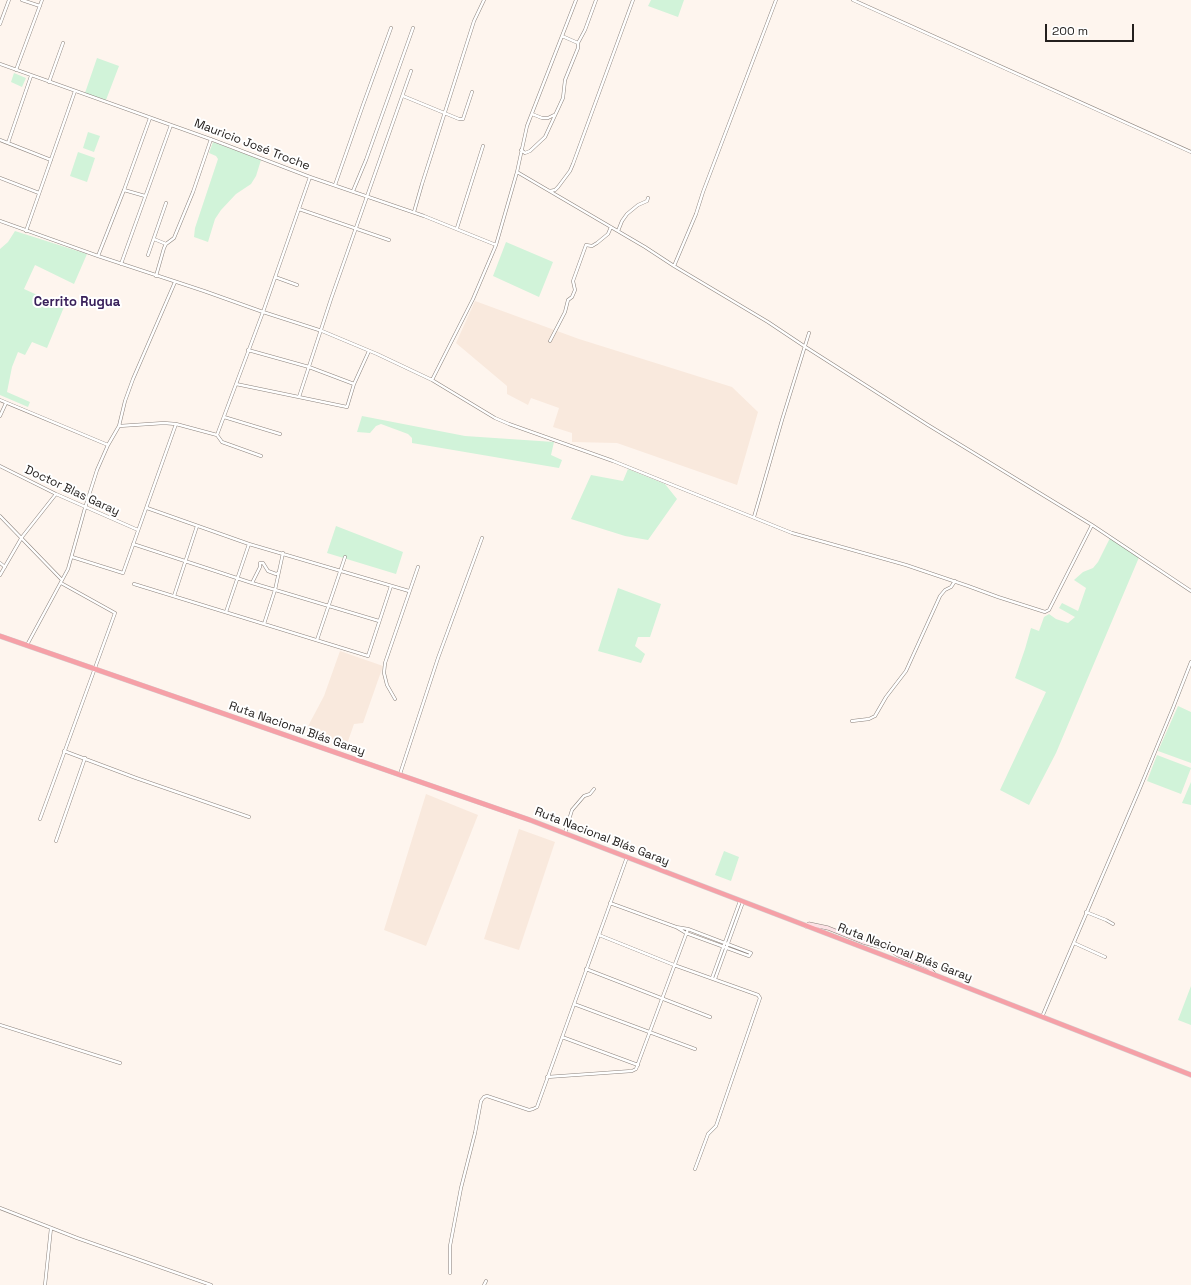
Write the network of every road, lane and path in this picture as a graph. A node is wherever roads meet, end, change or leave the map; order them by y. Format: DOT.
graph roads {
  1 [pos="9,0"];
  2 [pos="22,0"];
  3 [pos="42,0"];
  4 [pos="484,0"];
  5 [pos="576,0"];
  6 [pos="596,0"];
  7 [pos="633,0"];
  8 [pos="776,0"];
  9 [pos="853,0"];
  10 [pos="40,6"];
  11 [pos="0,24"];
  12 [pos="391,28"];
  13 [pos="413,28"];
  14 [pos="562,36"];
  15 [pos="63,43"];
  16 [pos="578,43"];
  17 [pos="0,64"];
  18 [pos="16,70"];
  19 [pos="411,71"];
  20 [pos="31,76"];
  21 [pos="49,82"];
  22 [pos="75,91"];
  23 [pos="472,92"];
  24 [pos="403,96"];
  25 [pos="444,113"];
  26 [pos="532,114"];
  27 [pos="555,115"];
  28 [pos="150,118"];
  29 [pos="171,125"];
  30 [pos="211,139"];
  31 [pos="0,140"];
  32 [pos="8,143"];
  33 [pos="483,146"];
  34 [pos="521,150"];
  35 [pos="1191,152"];
  36 [pos="51,160"];
  37 [pos="517,172"];
  38 [pos="310,177"];
  39 [pos="0,178"];
  40 [pos="335,185"];
  41 [pos="124,190"];
  42 [pos="353,191"];
  43 [pos="550,191"];
  44 [pos="39,193"];
  45 [pos="145,196"];
  46 [pos="368,196"];
  47 [pos="648,198"];
  48 [pos="166,203"];
  49 [pos="299,209"];
  50 [pos="414,212"];
  51 [pos="0,221"];
  52 [pos="356,228"];
  53 [pos="457,228"];
  54 [pos="611,228"];
  55 [pos="26,231"];
  56 [pos="618,231"];
  57 [pos="154,239"];
  58 [pos="389,240"];
  59 [pos="166,244"];
  60 [pos="496,245"];
  61 [pos="148,255"];
  62 [pos="98,256"];
  63 [pos="121,264"];
  64 [pos="674,266"];
  65 [pos="156,276"];
  66 [pos="275,277"];
  67 [pos="175,282"];
  68 [pos="297,285"];
  69 [pos="262,312"];
  70 [pos="320,331"];
  71 [pos="809,333"];
  72 [pos="550,341"];
  73 [pos="804,346"];
  74 [pos="248,350"];
  75 [pos="369,351"];
  76 [pos="309,367"];
  77 [pos="432,380"];
  78 [pos="236,384"];
  79 [pos="354,384"];
  80 [pos="299,397"];
  81 [pos="0,400"];
  82 [pos="6,403"];
  83 [pos="0,416"];
  84 [pos="224,417"];
  85 [pos="176,424"];
  86 [pos="119,426"];
  87 [pos="280,434"];
  88 [pos="217,435"];
  89 [pos="108,445"];
  90 [pos="261,456"];
  91 [pos="0,466"];
  92 [pos="56,494"];
  93 [pos="85,508"];
  94 [pos="147,508"];
  95 [pos="0,516"];
  96 [pos="754,517"];
  97 [pos="1092,525"];
  98 [pos="197,526"];
  99 [pos="138,530"];
  100 [pos="22,537"];
  101 [pos="482,538"];
  102 [pos="133,544"];
  103 [pos="249,544"];
  104 [pos="283,554"];
  105 [pos="72,557"];
  106 [pos="345,557"];
  107 [pos="186,561"];
  108 [pos="0,563"];
  109 [pos="5,566"];
  110 [pos="418,567"];
  111 [pos="341,570"];
  112 [pos="278,574"];
  113 [pos="0,575"];
  114 [pos="237,577"];
  115 [pos="62,581"];
  116 [pos="955,581"];
  117 [pos="252,583"];
  118 [pos="134,584"];
  119 [pos="391,586"];
  120 [pos="275,590"];
  121 [pos="409,591"];
  122 [pos="1191,591"];
  123 [pos="174,596"];
  124 [pos="328,605"];
  125 [pos="226,612"];
  126 [pos="379,621"];
  127 [pos="264,624"];
  128 [pos="0,636"];
  129 [pos="317,640"];
  130 [pos="27,645"];
  131 [pos="1191,662"];
  132 [pos="94,669"];
  133 [pos="395,700"];
  134 [pos="852,721"];
  135 [pos="64,751"];
  136 [pos="85,758"];
  137 [pos="400,775"];
  138 [pos="594,789"];
  139 [pos="248,817"];
  140 [pos="40,819"];
  141 [pos="564,833"];
  142 [pos="56,841"];
  143 [pos="627,857"];
  144 [pos="741,901"];
  145 [pos="610,903"];
  146 [pos="1086,912"];
  147 [pos="1113,924"];
  148 [pos="806,926"];
  149 [pos="676,927"];
  150 [pos="688,929"];
  151 [pos="686,933"];
  152 [pos="599,935"];
  153 [pos="726,943"];
  154 [pos="1074,943"];
  155 [pos="725,947"];
  156 [pos="1105,957"];
  157 [pos="674,965"];
  158 [pos="586,969"];
  159 [pos="935,975"];
  160 [pos="714,979"];
  161 [pos="662,998"];
  162 [pos="574,1004"];
  163 [pos="710,1017"];
  164 [pos="1042,1017"];
  165 [pos="0,1025"];
  166 [pos="650,1032"];
  167 [pos="562,1037"];
  168 [pos="695,1049"];
  169 [pos="120,1063"];
  170 [pos="638,1065"];
  171 [pos="1191,1076"];
  172 [pos="547,1077"];
  173 [pos="695,1169"];
  174 [pos="0,1208"];
  175 [pos="51,1228"];
  176 [pos="450,1273"];
  177 [pos="486,1281"];
  178 [pos="45,1285"];
  179 [pos="211,1285"];
  180 [pos="484,1285"];
  1 -- 11 [label="street"];
  2 -- 10 [label="street"];
  3 -- 10 [label="street"];
  4 -- 25 [label="street"];
  5 -- 14 [label="street"];
  6 -- 16 [label="street"];
  7 -- 43 [label="street"];
  8 -- 64 [label="street"];
  9 -- 35 [label="street"];
  10 -- 18 [label="street"];
  12 -- 40 [label="street"];
  13 -- 42 [label="street"];
  14 -- 16 [label="street"];
  14 -- 26 [label="street"];
  15 -- 21 [label="street"];
  16 -- 27 [label="street"];
  17 -- 18 [label="street, Mauricio José Troche"];
  18 -- 20 [label="street, Mauricio José Troche"];
  19 -- 24 [label="street"];
  20 -- 21 [label="street, Mauricio José Troche"];
  20 -- 32 [label="street"];
  21 -- 22 [label="street, Mauricio José Troche"];
  22 -- 28 [label="street, Mauricio José Troche"];
  22 -- 36 [label="street"];
  23 -- 25 [label="street"];
  24 -- 25 [label="street"];
  24 -- 46 [label="street"];
  25 -- 50 [label="street"];
  26 -- 27 [label="street"];
  26 -- 34 [label="street"];
  27 -- 34 [label="street"];
  28 -- 29 [label="street, Mauricio José Troche"];
  28 -- 41 [label="street"];
  29 -- 30 [label="street, Mauricio José Troche"];
  29 -- 45 [label="street"];
  30 -- 38 [label="street, Mauricio José Troche"];
  30 -- 59 [label="street"];
  31 -- 32 [label="street"];
  32 -- 36 [label="street"];
  33 -- 53 [label="street"];
  34 -- 37 [label="street"];
  36 -- 44 [label="street"];
  37 -- 43 [label="street"];
  37 -- 60 [label="street"];
  38 -- 40 [label="street, Mauricio José Troche"];
  38 -- 49 [label="street"];
  39 -- 44 [label="street"];
  40 -- 42 [label="street, Mauricio José Troche"];
  41 -- 45 [label="street"];
  41 -- 62 [label="street"];
  42 -- 46 [label="street, Mauricio José Troche"];
  43 -- 54 [label="street"];
  44 -- 55 [label="street"];
  45 -- 63 [label="street"];
  46 -- 50 [label="street, Mauricio José Troche"];
  46 -- 52 [label="street"];
  47 -- 56 [label="street"];
  48 -- 57 [label="street"];
  49 -- 52 [label="street"];
  49 -- 66 [label="street"];
  50 -- 53 [label="street, Mauricio José Troche"];
  51 -- 55 [label="street"];
  52 -- 58 [label="street"];
  52 -- 70 [label="street"];
  53 -- 60 [label="street, Mauricio José Troche"];
  54 -- 56 [label="street"];
  54 -- 72 [label="street"];
  55 -- 62 [label="street"];
  56 -- 64 [label="street"];
  57 -- 59 [label="street"];
  57 -- 61 [label="street"];
  59 -- 65 [label="street"];
  60 -- 77 [label="street"];
  62 -- 63 [label="street"];
  63 -- 65 [label="street"];
  64 -- 73 [label="street"];
  65 -- 67 [label="street"];
  66 -- 68 [label="street"];
  66 -- 69 [label="street"];
  67 -- 69 [label="street"];
  67 -- 86 [label="street"];
  69 -- 70 [label="street"];
  69 -- 74 [label="street"];
  70 -- 75 [label="street"];
  70 -- 76 [label="street"];
  71 -- 73 [label="street"];
  73 -- 96 [label="street"];
  73 -- 97 [label="street"];
  74 -- 76 [label="street"];
  74 -- 78 [label="street"];
  75 -- 77 [label="street"];
  75 -- 79 [label="street"];
  76 -- 79 [label="street"];
  76 -- 80 [label="street"];
  77 -- 96 [label="street"];
  78 -- 80 [label="street"];
  78 -- 84 [label="street"];
  79 -- 80 [label="street"];
  81 -- 82 [label="street"];
  82 -- 83 [label="street"];
  82 -- 89 [label="street"];
  84 -- 87 [label="street"];
  84 -- 88 [label="street"];
  85 -- 86 [label="street"];
  85 -- 88 [label="street"];
  85 -- 94 [label="street"];
  86 -- 89 [label="street"];
  88 -- 90 [label="street"];
  89 -- 93 [label="street"];
  91 -- 92 [label="street, Doctor Blas Garay"];
  92 -- 93 [label="street, Doctor Blas Garay"];
  92 -- 100 [label="street"];
  93 -- 99 [label="street, Doctor Blas Garay"];
  93 -- 105 [label="street"];
  94 -- 98 [label="street"];
  94 -- 99 [label="street"];
  95 -- 100 [label="street"];
  96 -- 116 [label="street"];
  97 -- 116 [label="street"];
  97 -- 122 [label="street"];
  98 -- 103 [label="street"];
  98 -- 107 [label="street"];
  99 -- 102 [label="street"];
  100 -- 109 [label="street"];
  100 -- 115 [label="street"];
  101 -- 137 [label="street"];
  102 -- 105 [label="street"];
  102 -- 107 [label="street"];
  103 -- 104 [label="street"];
  103 -- 114 [label="street"];
  104 -- 111 [label="street"];
  104 -- 112 [label="street"];
  105 -- 115 [label="street"];
  106 -- 111 [label="street"];
  107 -- 114 [label="street"];
  107 -- 123 [label="street"];
  108 -- 109 [label="street"];
  109 -- 113 [label="street"];
  110 -- 121 [label="street"];
  111 -- 119 [label="street"];
  111 -- 124 [label="street"];
  112 -- 117 [label="street"];
  112 -- 120 [label="street"];
  114 -- 117 [label="street"];
  114 -- 125 [label="street"];
  115 -- 130 [label="street"];
  115 -- 132 [label="street"];
  116 -- 134 [label="street"];
  117 -- 120 [label="street"];
  118 -- 123 [label="street"];
  119 -- 121 [label="street"];
  119 -- 126 [label="street"];
  120 -- 124 [label="street"];
  120 -- 127 [label="street"];
  121 -- 133 [label="street"];
  123 -- 125 [label="street"];
  124 -- 126 [label="street"];
  124 -- 129 [label="street"];
  125 -- 127 [label="street"];
  126 -- 129 [label="street"];
  127 -- 129 [label="street"];
  128 -- 130 [label="highway, Ruta Nacional Blás Garay"];
  130 -- 132 [label="highway, Ruta Nacional Blás Garay"];
  131 -- 146 [label="street"];
  132 -- 135 [label="street"];
  132 -- 137 [label="highway, Ruta Nacional Blás Garay"];
  135 -- 136 [label="street"];
  135 -- 140 [label="street"];
  136 -- 139 [label="street"];
  136 -- 142 [label="street"];
  137 -- 141 [label="highway, Ruta Nacional Blás Garay"];
  138 -- 141 [label="street"];
  141 -- 143 [label="highway, Ruta Nacional Blás Garay"];
  143 -- 144 [label="highway, Ruta Nacional Blás Garay"];
  143 -- 145 [label="street"];
  144 -- 148 [label="highway, Ruta Nacional Blás Garay"];
  144 -- 153 [label="street"];
  145 -- 149 [label="street"];
  145 -- 152 [label="street"];
  146 -- 147 [label="street"];
  146 -- 154 [label="street"];
  148 -- 159 [label="highway, Ruta Nacional Blás Garay"];
  148 -- 159 [label="street"];
  149 -- 150 [label="street"];
  149 -- 151 [label="street"];
  150 -- 151 [label="street"];
  150 -- 153 [label="street"];
  151 -- 155 [label="street"];
  151 -- 157 [label="street"];
  152 -- 157 [label="street"];
  152 -- 158 [label="street"];
  153 -- 155 [label="street"];
  153 -- 155 [label="street"];
  154 -- 156 [label="street"];
  154 -- 164 [label="street"];
  155 -- 160 [label="street"];
  157 -- 160 [label="street"];
  157 -- 161 [label="street"];
  158 -- 161 [label="street"];
  158 -- 162 [label="street"];
  159 -- 164 [label="highway, Ruta Nacional Blás Garay"];
  160 -- 173 [label="street"];
  161 -- 163 [label="street"];
  161 -- 166 [label="street"];
  162 -- 166 [label="street"];
  162 -- 167 [label="street"];
  164 -- 171 [label="highway, Ruta Nacional Blás Garay"];
  165 -- 169 [label="street"];
  166 -- 168 [label="street"];
  166 -- 170 [label="street"];
  167 -- 170 [label="street"];
  167 -- 172 [label="street"];
  170 -- 172 [label="street"];
  172 -- 176 [label="street"];
  174 -- 175 [label="street"];
  175 -- 178 [label="street"];
  175 -- 179 [label="street"];
  177 -- 180 [label="street"];
}
